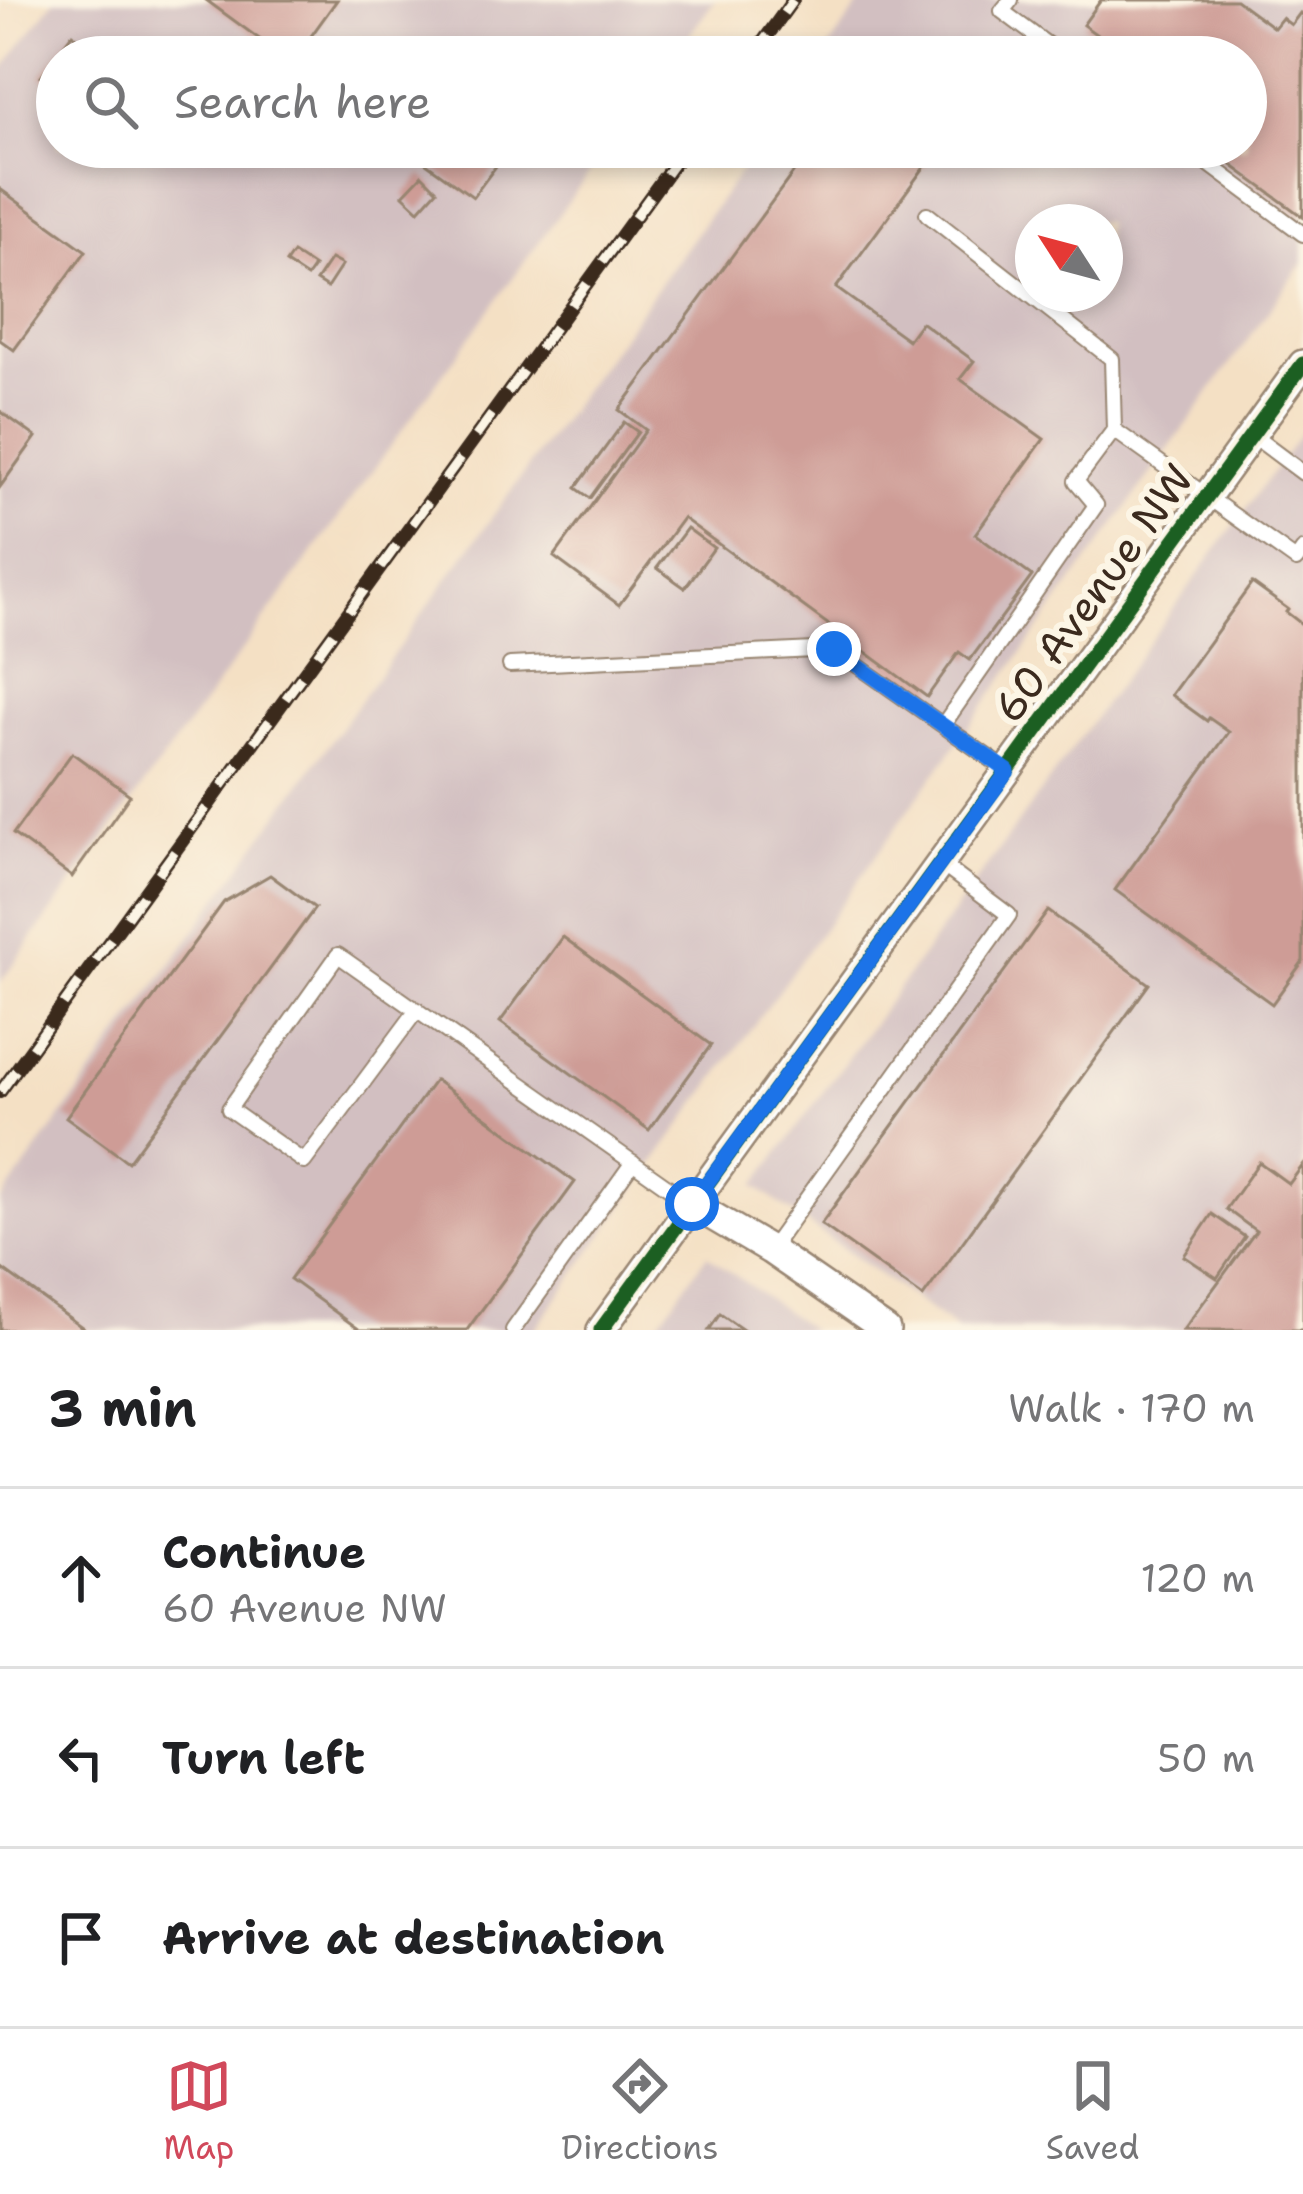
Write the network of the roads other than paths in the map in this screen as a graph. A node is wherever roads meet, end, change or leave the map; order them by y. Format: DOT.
graph roads {
  1 [pos="1011,0"];
  2 [pos="1036,36"];
  3 [pos="1214,168"];
  4 [pos="927,214"];
  5 [pos="1303,234"];
  6 [pos="1303,364"];
  7 [pos="1114,430"];
  8 [pos="1252,435"];
  9 [pos="1303,473"];
  10 [pos="1207,497"];
  11 [pos="1303,550"];
  12 [pos="510,665"];
  13 [pos="943,725"];
  14 [pos="1008,771"];
  15 [pos="941,864"];
  16 [pos="417,1010"];
  17 [pos="633,1162"];
  18 [pos="692,1204"];
  19 [pos="770,1250"];
  20 [pos="513,1330"];
  21 [pos="602,1330"];
  22 [pos="886,1330"];
  1 -- 2 [label="lane"];
  3 -- 5 [label="lane"];
  4 -- 7 [label="lane"];
  6 -- 8 [label="street, 60 Avenue NW"];
  7 -- 10 [label="lane"];
  7 -- 13 [label="lane"];
  8 -- 9 [label="lane"];
  8 -- 10 [label="street, 60 Avenue NW"];
  10 -- 11 [label="lane"];
  10 -- 14 [label="street, 60 Avenue NW"];
  12 -- 13 [label="lane"];
  13 -- 14 [label="lane"];
  14 -- 15 [label="street, 60 Avenue NW"];
  15 -- 18 [label="street, 60 Avenue NW"];
  15 -- 19 [label="lane"];
  16 -- 16 [label="lane"];
  16 -- 17 [label="lane"];
  17 -- 18 [label="lane"];
  17 -- 20 [label="lane"];
  18 -- 19 [label="street"];
  18 -- 21 [label="street, 60 Avenue NW"];
  19 -- 22 [label="street"];
}
